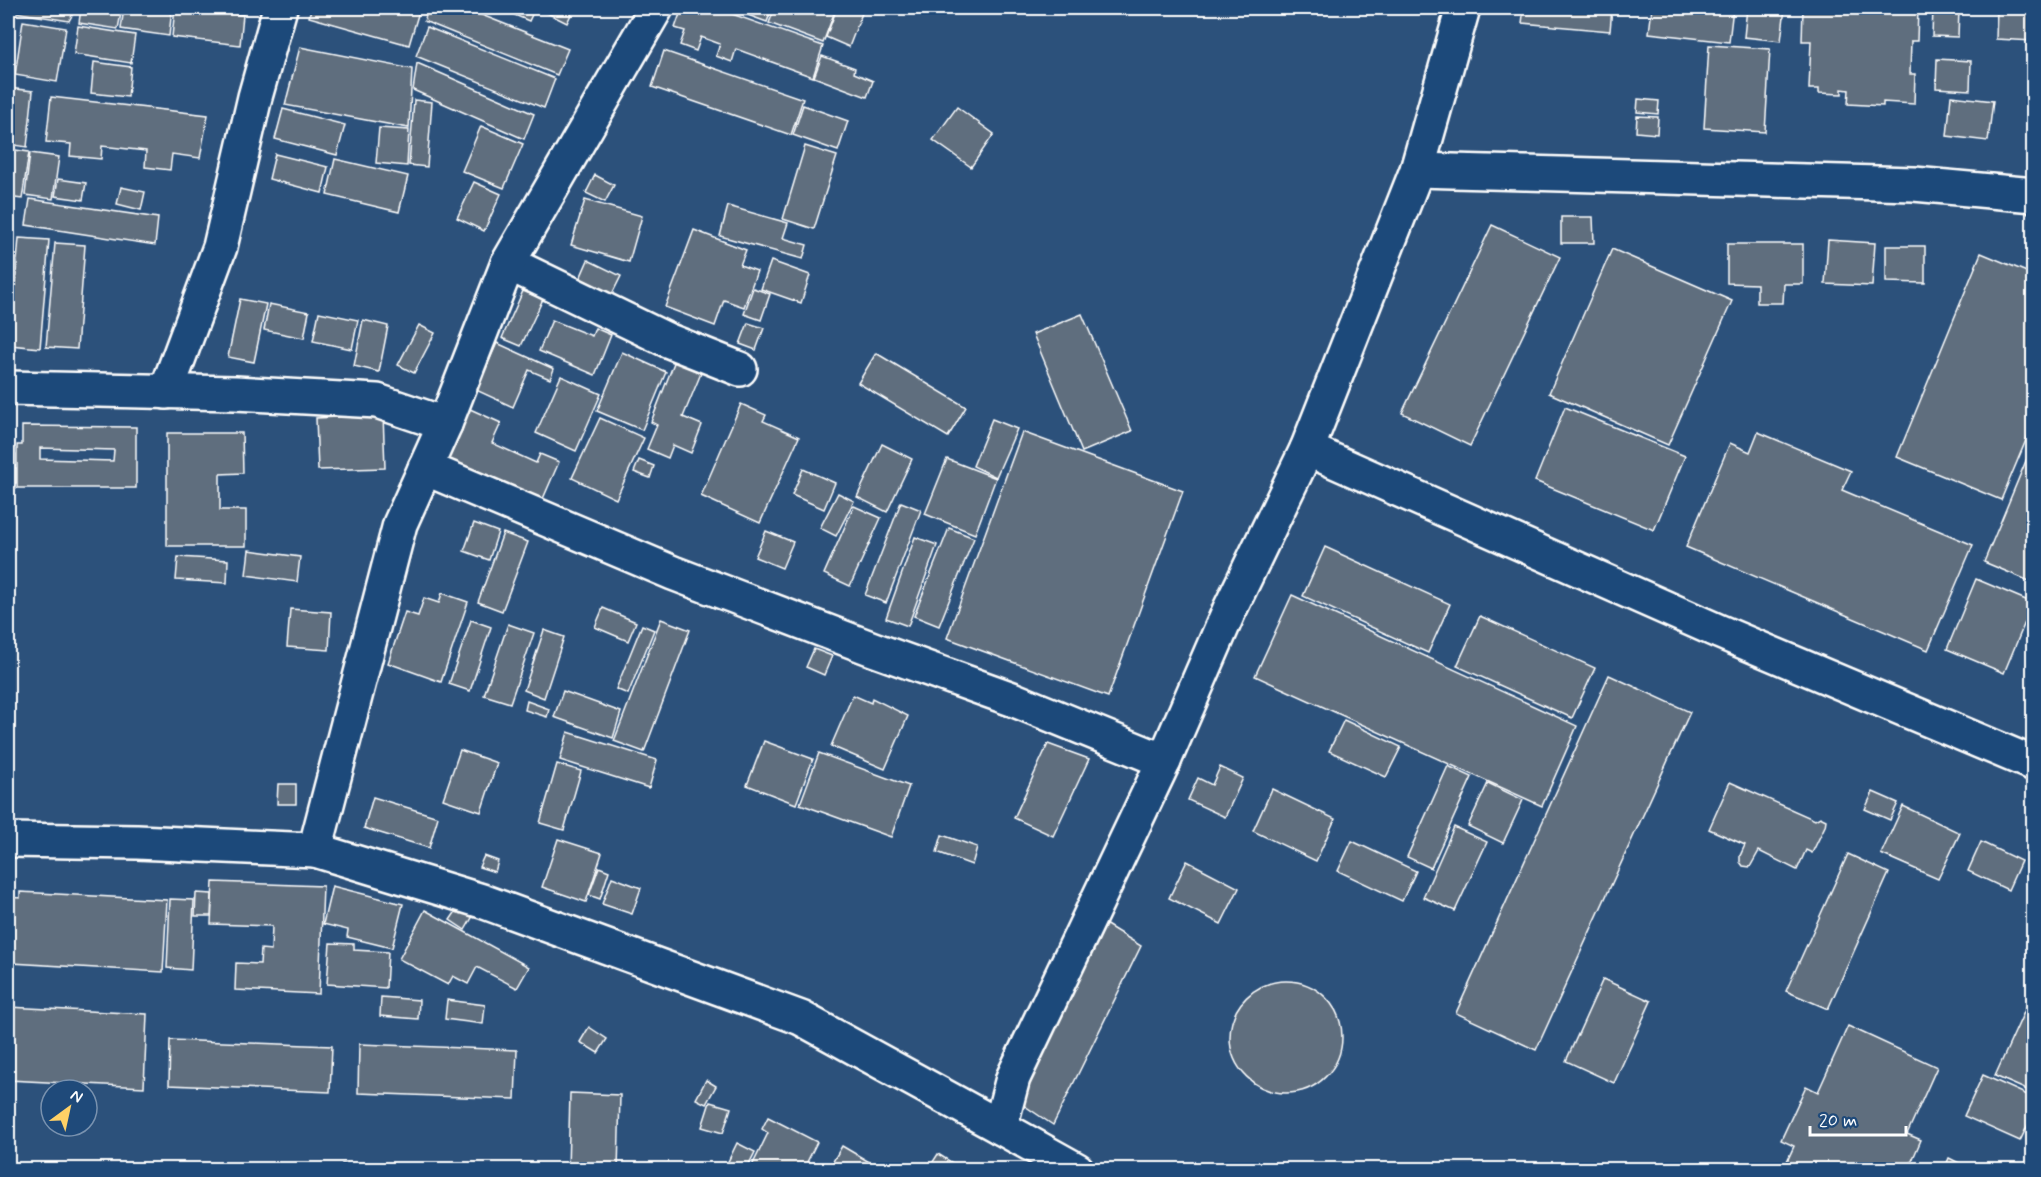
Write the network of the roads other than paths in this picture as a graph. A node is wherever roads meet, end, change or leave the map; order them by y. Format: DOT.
graph roads {
  1 [pos="280,8"];
  2 [pos="656,8"];
  3 [pos="1463,8"];
  4 [pos="1417,170"];
  5 [pos="2034,195"];
  6 [pos="508,263"];
  7 [pos="740,369"];
  8 [pos="8,388"];
  9 [pos="166,392"];
  10 [pos="445,424"];
  11 [pos="1307,449"];
  12 [pos="425,468"];
  13 [pos="1164,761"];
  14 [pos="2034,764"];
  15 [pos="8,840"];
  16 [pos="315,850"];
  17 [pos="1000,1127"];
  18 [pos="1077,1170"];
  1 -- 9 [label="street"];
  2 -- 6 [label="street"];
  3 -- 4 [label="street"];
  4 -- 5 [label="street"];
  4 -- 11 [label="street"];
  6 -- 7 [label="street"];
  6 -- 10 [label="street"];
  8 -- 9 [label="street"];
  9 -- 10 [label="street"];
  10 -- 12 [label="street"];
  11 -- 13 [label="street"];
  11 -- 14 [label="street"];
  12 -- 13 [label="street"];
  12 -- 16 [label="street"];
  13 -- 17 [label="street"];
  15 -- 16 [label="street"];
  16 -- 17 [label="street"];
  17 -- 18 [label="street"];
}
